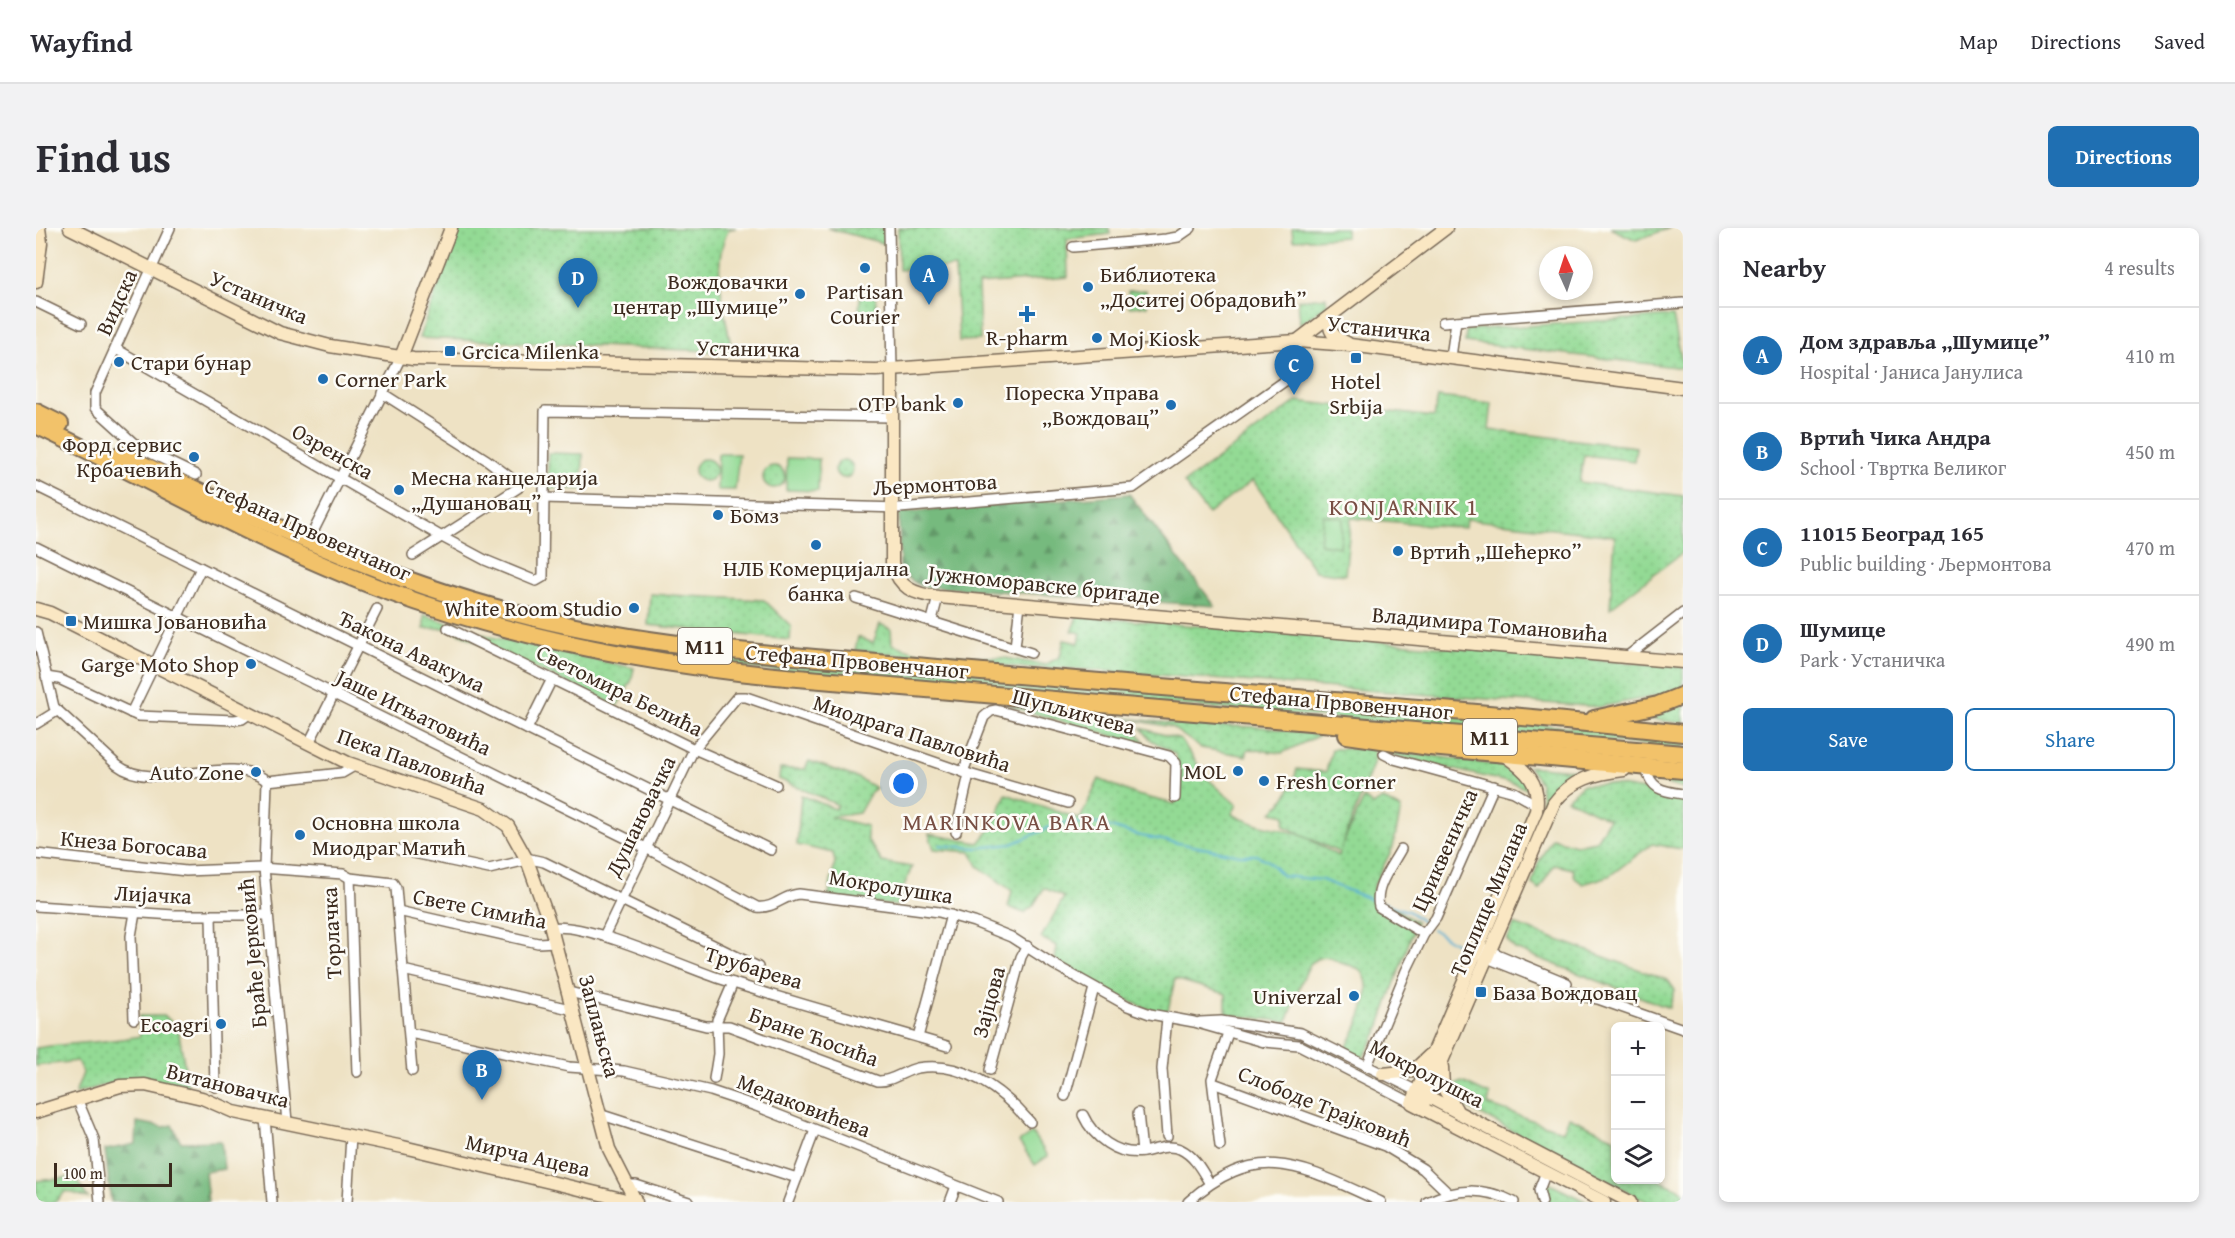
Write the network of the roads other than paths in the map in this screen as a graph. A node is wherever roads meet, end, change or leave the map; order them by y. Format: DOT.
graph roads {
  1 [pos="39,228"];
  2 [pos="70,228"];
  3 [pos="170,228"];
  4 [pos="451,228"];
  5 [pos="889,228"];
  6 [pos="1191,228"];
  7 [pos="1446,228"];
  8 [pos="36,234"];
  9 [pos="1073,247"];
  10 [pos="151,270"];
  11 [pos="36,282"];
  12 [pos="36,302"];
  13 [pos="1683,303"];
  14 [pos="1331,316"];
  15 [pos="1456,321"];
  16 [pos="1443,322"];
  17 [pos="81,324"];
  18 [pos="1297,341"];
  19 [pos="1350,345"];
  20 [pos="116,349"];
  21 [pos="401,357"];
  22 [pos="1451,357"];
  23 [pos="892,370"];
  24 [pos="1683,388"];
  25 [pos="382,393"];
  26 [pos="36,412"];
  27 [pos="892,417"];
  28 [pos="36,425"];
  29 [pos="196,476"];
  30 [pos="340,477"];
  31 [pos="36,486"];
  32 [pos="543,498"];
  33 [pos="891,508"];
  34 [pos="315,528"];
  35 [pos="442,537"];
  36 [pos="36,547"];
  37 [pos="413,555"];
  38 [pos="201,568"];
  39 [pos="938,597"];
  40 [pos="856,598"];
  41 [pos="1020,604"];
  42 [pos="36,609"];
  43 [pos="376,609"];
  44 [pos="1683,613"];
  45 [pos="178,617"];
  46 [pos="932,620"];
  47 [pos="448,628"];
  48 [pos="1293,628"];
  49 [pos="36,632"];
  50 [pos="357,645"];
  51 [pos="1015,647"];
  52 [pos="1031,653"];
  53 [pos="1625,658"];
  54 [pos="1683,662"];
  55 [pos="154,666"];
  56 [pos="46,677"];
  57 [pos="552,679"];
  58 [pos="332,693"];
  59 [pos="1683,695"];
  60 [pos="746,697"];
  61 [pos="57,711"];
  62 [pos="131,714"];
  63 [pos="249,714"];
  64 [pos="1297,721"];
  65 [pos="1573,722"];
  66 [pos="36,724"];
  67 [pos="526,729"];
  68 [pos="1683,733"];
  69 [pos="309,743"];
  70 [pos="694,749"];
  71 [pos="1384,754"];
  72 [pos="1683,754"];
  73 [pos="1504,755"];
  74 [pos="354,766"];
  75 [pos="1646,768"];
  76 [pos="1683,770"];
  77 [pos="966,773"];
  78 [pos="267,781"];
  79 [pos="776,785"];
  80 [pos="1494,786"];
  81 [pos="1683,794"];
  82 [pos="1175,798"];
  83 [pos="670,799"];
  84 [pos="1068,803"];
  85 [pos="1537,805"];
  86 [pos="956,832"];
  87 [pos="1529,842"];
  88 [pos="646,848"];
  89 [pos="1401,849"];
  90 [pos="399,850"];
  91 [pos="771,850"];
  92 [pos="36,854"];
  93 [pos="527,859"];
  94 [pos="264,868"];
  95 [pos="350,878"];
  96 [pos="621,899"];
  97 [pos="776,905"];
  98 [pos="36,906"];
  99 [pos="398,911"];
  100 [pos="135,913"];
  101 [pos="268,915"];
  102 [pos="951,915"];
  103 [pos="211,916"];
  104 [pos="550,928"];
  105 [pos="1424,934"];
  106 [pos="604,936"];
  107 [pos="555,942"];
  108 [pos="1027,946"];
  109 [pos="1483,952"];
  110 [pos="758,967"];
  111 [pos="403,970"];
  112 [pos="733,983"];
  113 [pos="1094,988"];
  114 [pos="569,992"];
  115 [pos="574,1010"];
  116 [pos="1167,1018"];
  117 [pos="134,1019"];
  118 [pos="1194,1022"];
  119 [pos="717,1024"];
  120 [pos="1683,1029"];
  121 [pos="410,1033"];
  122 [pos="1228,1033"];
  123 [pos="918,1037"];
  124 [pos="947,1046"];
  125 [pos="1438,1058"];
  126 [pos="1367,1066"];
  127 [pos="590,1069"];
  128 [pos="990,1070"];
  129 [pos="412,1071"];
  130 [pos="357,1072"];
  131 [pos="1383,1074"];
  132 [pos="714,1078"];
  133 [pos="1213,1083"];
  134 [pos="215,1087"];
  135 [pos="1065,1096"];
  136 [pos="1420,1099"];
  137 [pos="78,1101"];
  138 [pos="36,1112"];
  139 [pos="1459,1112"];
  140 [pos="1138,1113"];
  141 [pos="602,1115"];
  142 [pos="1083,1115"];
  143 [pos="265,1118"];
  144 [pos="287,1122"];
  145 [pos="1030,1122"];
  146 [pos="815,1130"];
  147 [pos="351,1136"];
  148 [pos="1167,1136"];
  149 [pos="1220,1146"];
  150 [pos="412,1149"];
  151 [pos="1142,1152"];
  152 [pos="1546,1172"];
  153 [pos="797,1178"];
  154 [pos="1210,1184"];
  155 [pos="626,1185"];
  156 [pos="956,1186"];
  157 [pos="1448,1193"];
  158 [pos="635,1200"];
  159 [pos="100,1202"];
  160 [pos="272,1202"];
  161 [pos="347,1202"];
  162 [pos="689,1202"];
  163 [pos="788,1202"];
  164 [pos="950,1202"];
  165 [pos="998,1202"];
  166 [pos="1188,1202"];
  167 [pos="1381,1202"];
  168 [pos="1427,1202"];
  169 [pos="1514,1202"];
  170 [pos="1542,1202"];
  171 [pos="1604,1202"];
  172 [pos="1630,1202"];
  1 -- 8 [label="main road"];
  1 -- 11 [label="main road"];
  2 -- 10 [label="main road, Устаничка"];
  3 -- 10 [label="street, Видска"];
  4 -- 21 [label="main road"];
  5 -- 23 [label="street"];
  6 -- 9 [label="street"];
  7 -- 14 [label="main road"];
  10 -- 20 [label="street, Видска"];
  10 -- 21 [label="main road, Устаничка"];
  12 -- 17 [label="street"];
  13 -- 15 [label="street, Устаничка"];
  14 -- 18 [label="main road"];
  14 -- 19 [label="main road"];
  15 -- 16 [label="street, Устаничка"];
  15 -- 22 [label="street, Устаничка"];
  18 -- 19 [label="main road, Устаничка"];
  18 -- 23 [label="main road, Устаничка"];
  18 -- 33 [label="street, Љермонтова"];
  19 -- 22 [label="main road, Устаничка"];
  20 -- 29 [label="street, Видска"];
  20 -- 30 [label="street, Озренска"];
  21 -- 23 [label="main road, Устаничка"];
  21 -- 25 [label="street"];
  22 -- 24 [label="main road, Устаничка"];
  23 -- 27 [label="main road, Јужноморавске бригаде"];
  25 -- 30 [label="street"];
  25 -- 35 [label="street"];
  26 -- 65 [label="highway, Стефана Првовенчаног / M11"];
  27 -- 32 [label="street"];
  27 -- 33 [label="main road, Јужноморавске бригаде"];
  28 -- 64 [label="highway, Стефана Првовенчаног / M11"];
  30 -- 34 [label="street"];
  30 -- 35 [label="street, Озренска"];
  31 -- 38 [label="street, Ђакона Авакума"];
  32 -- 33 [label="street, Љермонтова"];
  32 -- 35 [label="street, Озренска"];
  33 -- 39 [label="main road, Јужноморавске бригаде"];
  35 -- 37 [label="street"];
  36 -- 45 [label="street, Јаше Игњатовића"];
  38 -- 45 [label="street"];
  38 -- 50 [label="street, Ђакона Авакума"];
  39 -- 41 [label="main road, Јужноморавске бригаде"];
  39 -- 46 [label="street"];
  40 -- 46 [label="street"];
  41 -- 48 [label="main road, Јужноморавске бригаде"];
  41 -- 51 [label="street"];
  42 -- 55 [label="main road, Пека Павловића"];
  43 -- 50 [label="street"];
  44 -- 53 [label="street"];
  45 -- 55 [label="street"];
  45 -- 58 [label="street, Јаше Игњатовића"];
  46 -- 51 [label="street"];
  47 -- 57 [label="street, Светомира Белића"];
  48 -- 53 [label="main road, Владимира Томановића"];
  49 -- 56 [label="street"];
  50 -- 58 [label="street"];
  50 -- 67 [label="street, Ђакона Авакума"];
  51 -- 52 [label="street"];
  53 -- 54 [label="main road, Владимира Томановића"];
  55 -- 62 [label="street"];
  55 -- 63 [label="main road, Пека Павловића"];
  56 -- 61 [label="street"];
  56 -- 62 [label="street"];
  57 -- 67 [label="street"];
  57 -- 70 [label="street, Светомира Белића"];
  58 -- 69 [label="street"];
  58 -- 88 [label="street, Јаше Игњатовића"];
  59 -- 65 [label="highway"];
  60 -- 70 [label="street, Душановачка"];
  60 -- 77 [label="street, Миодрага Павловића"];
  61 -- 66 [label="street"];
  61 -- 78 [label="street"];
  62 -- 63 [label="street"];
  63 -- 69 [label="main road, Пека Павловића"];
  64 -- 72 [label="highway, Стефана Првовенчаног / M11"];
  64 -- 73 [label="highway"];
  65 -- 68 [label="highway, Стефана Првовенчаног / M11"];
  67 -- 83 [label="street, Ђакона Авакума"];
  69 -- 74 [label="main road, Пека Павловића"];
  70 -- 79 [label="street, Светомира Белића"];
  70 -- 83 [label="street, Душановачка"];
  71 -- 80 [label="street, Цриквеничка"];
  73 -- 75 [label="highway"];
  73 -- 85 [label="main road, Топлице Милана"];
  74 -- 78 [label="street"];
  74 -- 93 [label="main road, Пека Павловића"];
  75 -- 76 [label="highway"];
  75 -- 81 [label="street"];
  75 -- 87 [label="main road, Топлице Милана"];
  77 -- 82 [label="street, Шупљикчева"];
  77 -- 84 [label="street, Миодрага Павловића"];
  77 -- 86 [label="street, Шупљикчева"];
  78 -- 94 [label="street, Браће Јерковић"];
  80 -- 85 [label="street"];
  80 -- 105 [label="street, Цриквеничка"];
  83 -- 88 [label="street, Душановачка"];
  83 -- 91 [label="street, Ђакона Авакума"];
  85 -- 87 [label="main road, Топлице Милана"];
  87 -- 109 [label="main road, Топлице Милана"];
  88 -- 96 [label="street, Душановачка"];
  88 -- 97 [label="street, Јаше Игњатовића"];
  89 -- 105 [label="street, Цриквеничка"];
  90 -- 93 [label="street"];
  92 -- 94 [label="street, Кнеза Богосава"];
  93 -- 96 [label="street"];
  93 -- 104 [label="main road, Заплањска"];
  94 -- 95 [label="street, Торлачка"];
  94 -- 101 [label="street, Браће Јерковић"];
  95 -- 99 [label="street"];
  95 -- 130 [label="street, Торлачка"];
  96 -- 106 [label="street, Душановачка"];
  96 -- 110 [label="street"];
  97 -- 102 [label="street, Мокролушка"];
  98 -- 100 [label="street, Лијачка"];
  99 -- 107 [label="street, Свете Симића"];
  99 -- 111 [label="street"];
  100 -- 103 [label="street, Лијачка"];
  100 -- 117 [label="street"];
  101 -- 103 [label="street, Лијачка"];
  101 -- 144 [label="street, Браће Јерковић"];
  102 -- 108 [label="street, Мокролушка"];
  102 -- 123 [label="street"];
  103 -- 134 [label="street"];
  104 -- 106 [label="street, Трубарева"];
  104 -- 107 [label="main road, Заплањска"];
  105 -- 126 [label="street, Цриквеничка"];
  106 -- 112 [label="street, Трубарева"];
  107 -- 114 [label="main road, Заплањска"];
  108 -- 113 [label="street, Мокролушка"];
  108 -- 128 [label="street, Зајцова"];
  109 -- 120 [label="street"];
  109 -- 125 [label="main road, Топлице Милана"];
  111 -- 115 [label="street"];
  111 -- 121 [label="street"];
  112 -- 119 [label="street"];
  112 -- 123 [label="street, Трубарева"];
  113 -- 116 [label="street, Мокролушка"];
  113 -- 135 [label="street"];
  114 -- 115 [label="main road, Заплањска"];
  114 -- 119 [label="street, Бране Ћосића"];
  115 -- 127 [label="main road, Заплањска"];
  116 -- 118 [label="street, Мокролушка"];
  116 -- 148 [label="street"];
  118 -- 122 [label="street, Мокролушка"];
  118 -- 126 [label="street, Мокролушка"];
  119 -- 132 [label="street"];
  119 -- 145 [label="street, Бране Ћосића"];
  121 -- 127 [label="street, Медаковићева"];
  121 -- 129 [label="street"];
  122 -- 133 [label="street"];
  122 -- 136 [label="street, Мокролушка"];
  123 -- 124 [label="street, Трубарева"];
  125 -- 131 [label="main road"];
  125 -- 136 [label="main road, Топлице Милана"];
  125 -- 139 [label="main road"];
  126 -- 131 [label="street, Мокролушка"];
  127 -- 141 [label="main road, Заплањска"];
  127 -- 146 [label="street, Медаковићева"];
  131 -- 136 [label="street, Мокролушка"];
  133 -- 149 [label="street"];
  133 -- 157 [label="street, Слободе Трајковић"];
  136 -- 139 [label="main road, Мокролушка"];
  136 -- 152 [label="main road, Мокролушка"];
  137 -- 138 [label="main road, Витановачка"];
  137 -- 143 [label="main road, Витановачка"];
  137 -- 159 [label="street"];
  139 -- 172 [label="main road, Мокролушка"];
  140 -- 151 [label="street"];
  141 -- 153 [label="street"];
  141 -- 155 [label="main road, Заплањска"];
  142 -- 151 [label="street"];
  143 -- 144 [label="main road, Витановачка"];
  143 -- 160 [label="street"];
  144 -- 147 [label="main road, Витановачка"];
  146 -- 153 [label="street"];
  146 -- 156 [label="street, Медаковићева"];
  147 -- 150 [label="main road, Витановачка"];
  147 -- 161 [label="street"];
  150 -- 158 [label="main road, Мирча Ацева"];
  151 -- 154 [label="street"];
  152 -- 170 [label="street"];
  152 -- 171 [label="main road, Мокролушка"];
  153 -- 163 [label="street"];
  154 -- 166 [label="street"];
  154 -- 167 [label="street"];
  155 -- 158 [label="main road, Заплањска"];
  155 -- 162 [label="street"];
  156 -- 164 [label="street"];
  156 -- 165 [label="street, Медаковићева"];
  157 -- 168 [label="street"];
  157 -- 169 [label="street"];
}
